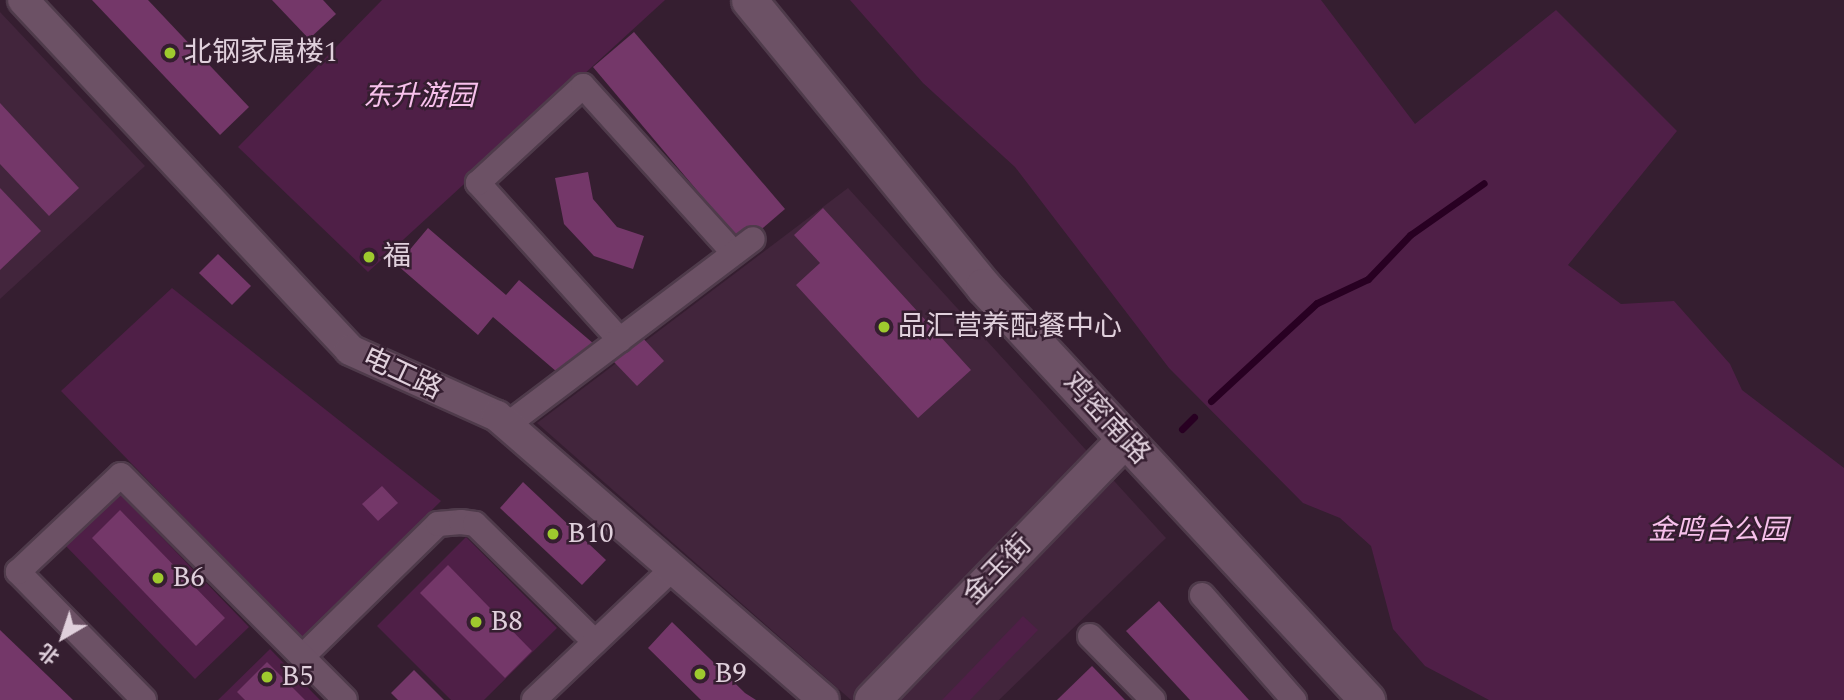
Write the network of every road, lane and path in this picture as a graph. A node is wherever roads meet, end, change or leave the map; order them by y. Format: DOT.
graph roads {
  1 [pos="23,0"];
  2 [pos="749,0"];
  3 [pos="620,340"];
  4 [pos="508,425"];
  5 [pos="1125,439"];
  6 [pos="673,568"];
  7 [pos="1202,595"];
  8 [pos="1090,636"];
  9 [pos="595,642"];
  10 [pos="302,656"];
  11 [pos="144,700"];
  12 [pos="345,700"];
  13 [pos="534,700"];
  14 [pos="824,700"];
  15 [pos="872,700"];
  16 [pos="1153,700"];
  17 [pos="1294,700"];
  18 [pos="1367,700"];
  1 -- 4 [label="street, 电工路"];
  2 -- 5 [label="main road, 鸡密南路"];
  3 -- 3 [label="street"];
  3 -- 4 [label="street"];
  4 -- 6 [label="street, 电工路"];
  5 -- 15 [label="main road, 金玉街"];
  5 -- 18 [label="main road, 鸡密南路"];
  6 -- 9 [label="street"];
  6 -- 14 [label="street, 电工路"];
  7 -- 17 [label="street"];
  8 -- 16 [label="street"];
  9 -- 10 [label="street"];
  9 -- 13 [label="street"];
  10 -- 11 [label="street"];
  10 -- 12 [label="street"];
}
